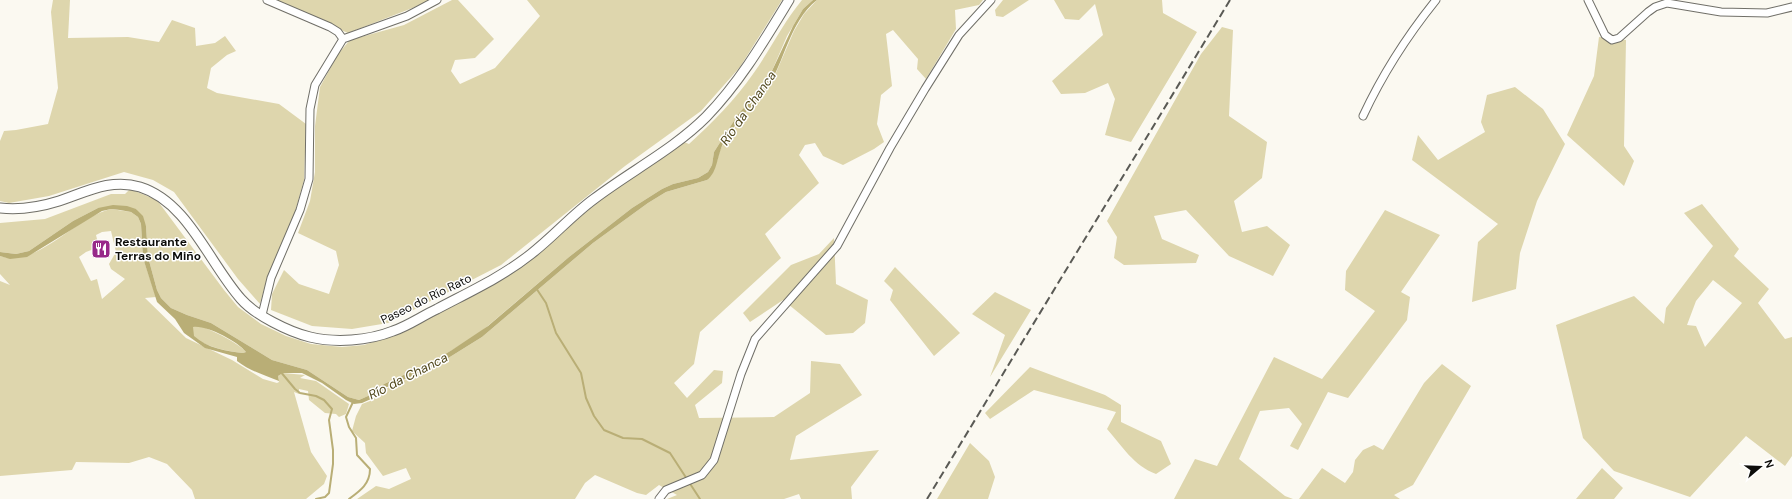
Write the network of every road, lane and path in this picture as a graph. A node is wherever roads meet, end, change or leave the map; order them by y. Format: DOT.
graph roads {
  1 [pos="267,0"];
  2 [pos="437,0"];
  3 [pos="789,0"];
  4 [pos="991,0"];
  5 [pos="1436,0"];
  6 [pos="1588,0"];
  7 [pos="1792,7"];
  8 [pos="343,39"];
  9 [pos="1363,116"];
  10 [pos="0,208"];
  11 [pos="262,315"];
  12 [pos="659,499"];
  1 -- 8 [label="street"];
  2 -- 8 [label="street"];
  3 -- 11 [label="street, Paseo do Río Rato"];
  4 -- 12 [label="street"];
  5 -- 9 [label="street"];
  6 -- 7 [label="street"];
  8 -- 11 [label="street"];
  10 -- 11 [label="street, Paseo do Río Rato"];
}
